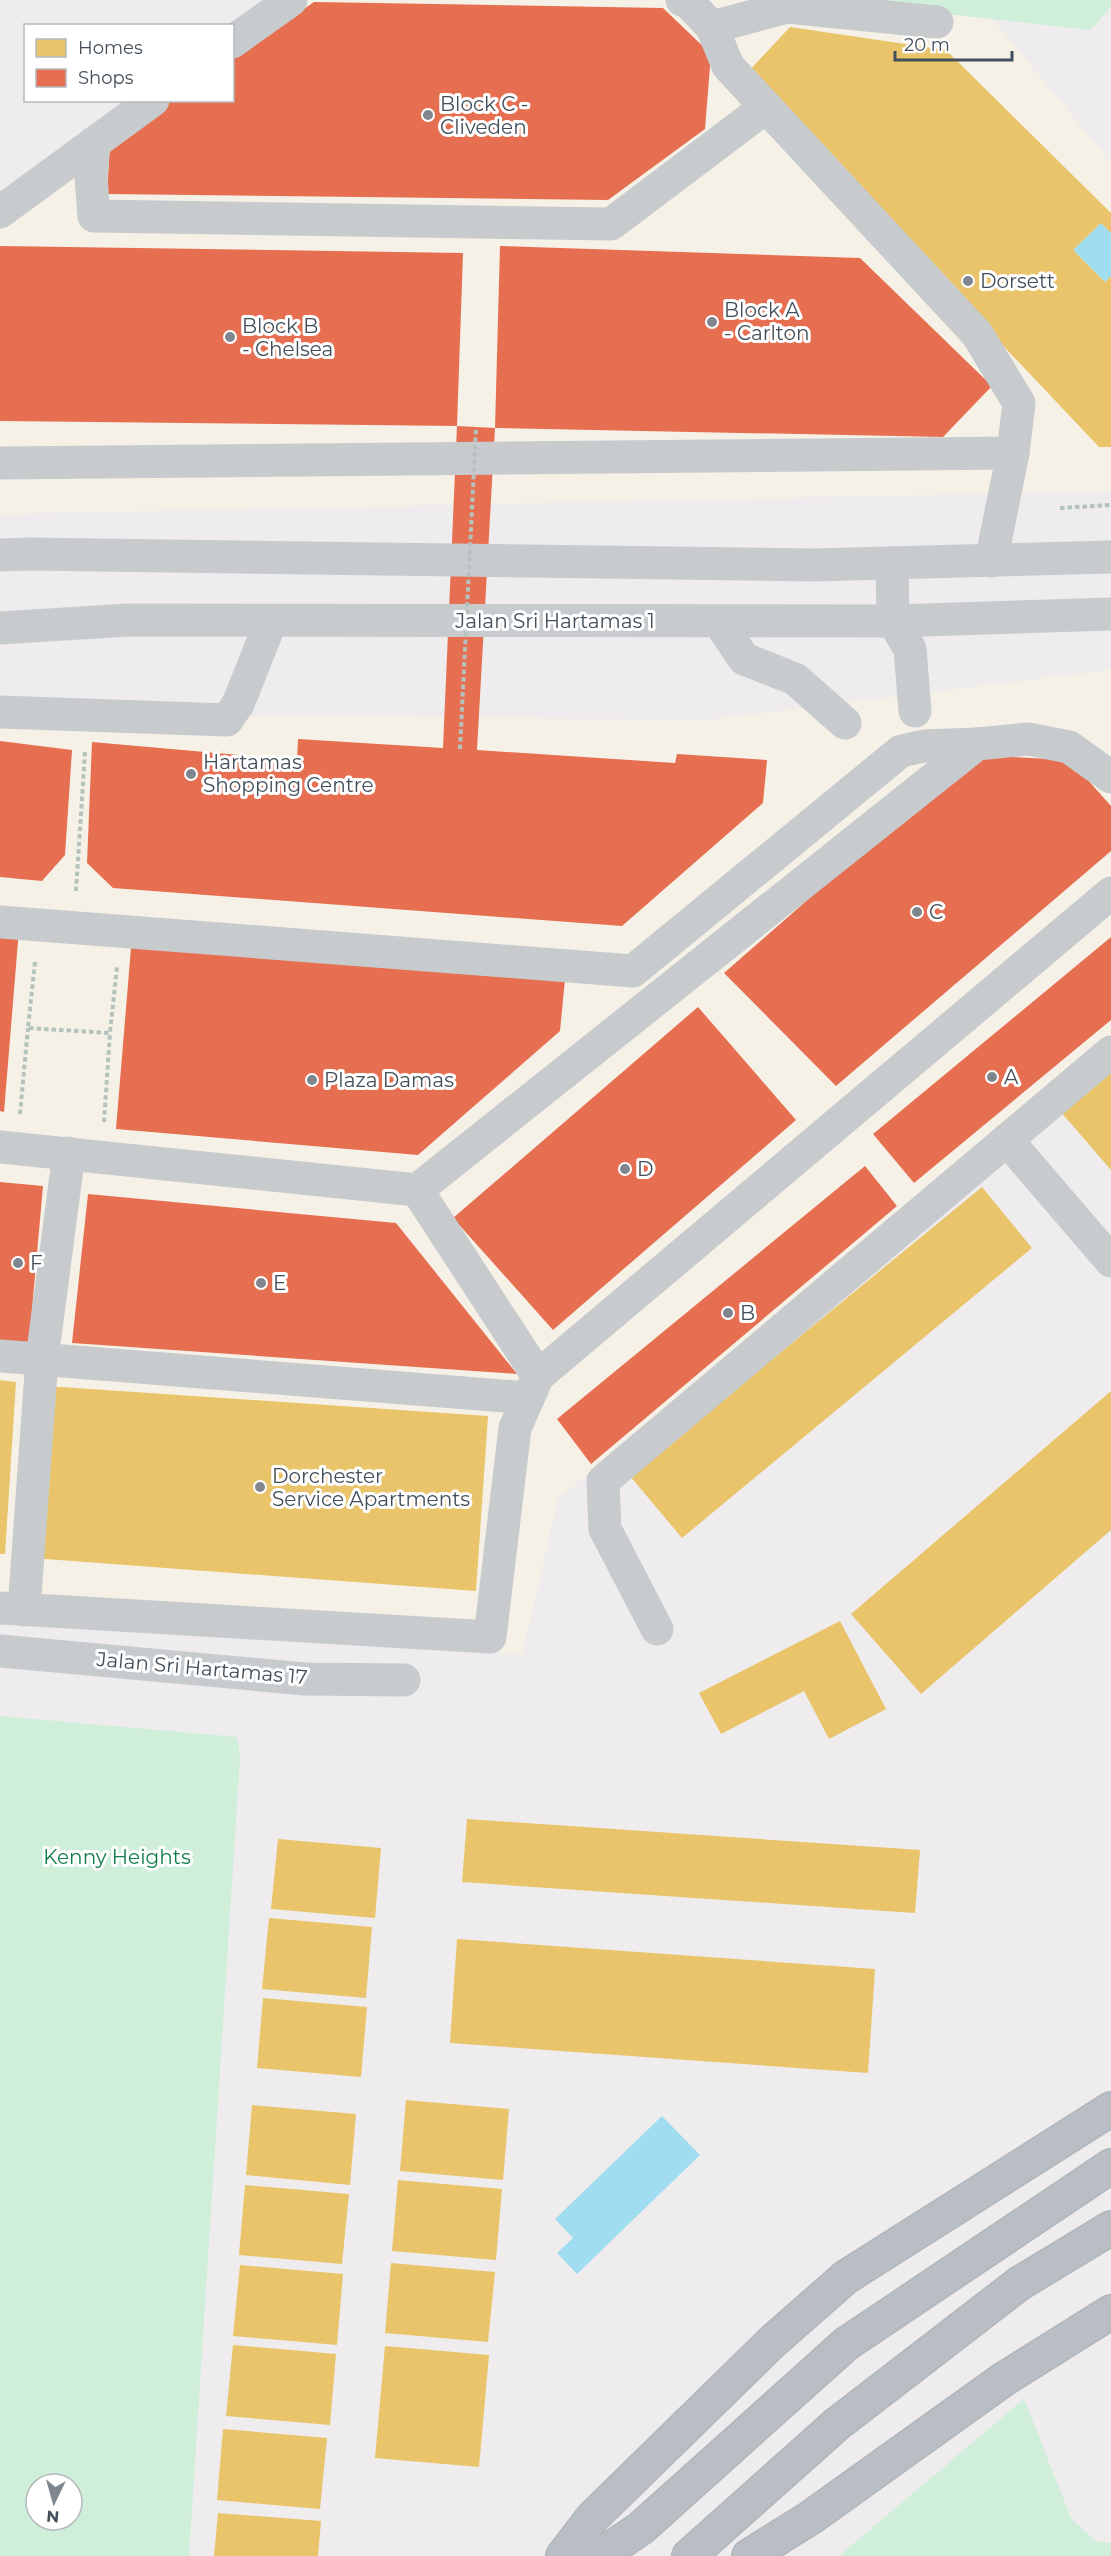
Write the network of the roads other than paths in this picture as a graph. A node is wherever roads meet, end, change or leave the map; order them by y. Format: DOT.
graph roads {
  1 [pos="291,0"];
  2 [pos="682,0"];
  3 [pos="936,22"];
  4 [pos="712,27"];
  5 [pos="234,41"];
  6 [pos="150,102"];
  7 [pos="766,107"];
  8 [pos="94,143"];
  9 [pos="0,212"];
  10 [pos="1013,453"];
  11 [pos="0,463"];
  12 [pos="0,555"];
  13 [pos="1111,557"];
  14 [pos="992,561"];
  15 [pos="892,563"];
  16 [pos="1111,614"];
  17 [pos="271,621"];
  18 [pos="893,621"];
  19 [pos="719,622"];
  20 [pos="0,628"];
  21 [pos="915,711"];
  22 [pos="0,712"];
  23 [pos="845,723"];
  24 [pos="977,744"];
  25 [pos="1111,777"];
  26 [pos="1111,893"];
  27 [pos="0,922"];
  28 [pos="1111,1052"];
  29 [pos="1007,1140"];
  30 [pos="0,1147"];
  31 [pos="69,1154"];
  32 [pos="417,1190"];
  33 [pos="1111,1261"];
  34 [pos="0,1356"];
  35 [pos="42,1359"];
  36 [pos="533,1387"];
  37 [pos="19,1609"];
  38 [pos="657,1629"];
  39 [pos="1,1651"];
  40 [pos="41,1654"];
  41 [pos="404,1680"];
  42 [pos="1111,2109"];
  43 [pos="1111,2166"];
  44 [pos="1111,2228"];
  45 [pos="1111,2312"];
  46 [pos="563,2556"];
  47 [pos="600,2556"];
  48 [pos="689,2556"];
  49 [pos="749,2556"];
  1 -- 5 [label="street"];
  2 -- 4 [label="street"];
  3 -- 4 [label="street"];
  4 -- 7 [label="street"];
  6 -- 8 [label="street"];
  7 -- 8 [label="street"];
  7 -- 10 [label="street"];
  8 -- 9 [label="street"];
  10 -- 11 [label="street"];
  10 -- 14 [label="street"];
  12 -- 15 [label="street"];
  13 -- 14 [label="street"];
  14 -- 15 [label="street"];
  15 -- 18 [label="street"];
  16 -- 18 [label="street, Jalan Sri Hartamas 1"];
  17 -- 19 [label="street, Jalan Sri Hartamas 1"];
  17 -- 20 [label="street, Jalan Sri Hartamas 1"];
  17 -- 22 [label="street"];
  18 -- 19 [label="street, Jalan Sri Hartamas 1"];
  18 -- 21 [label="street"];
  19 -- 23 [label="street"];
  24 -- 25 [label="street"];
  24 -- 27 [label="street"];
  24 -- 32 [label="street"];
  26 -- 36 [label="street"];
  28 -- 29 [label="street"];
  29 -- 33 [label="street"];
  29 -- 38 [label="street"];
  30 -- 31 [label="street"];
  31 -- 32 [label="street"];
  31 -- 35 [label="street"];
  32 -- 36 [label="street"];
  34 -- 35 [label="street"];
  35 -- 36 [label="street"];
  35 -- 37 [label="street"];
  36 -- 37 [label="street"];
  37 -- 39 [label="street"];
  37 -- 40 [label="street"];
  39 -- 40 [label="street, Jalan Sri Hartamas 17"];
  40 -- 41 [label="street, Jalan Sri Hartamas 17"];
  42 -- 46 [label="highway"];
  43 -- 47 [label="highway"];
  44 -- 48 [label="highway"];
  45 -- 49 [label="highway"];
}
